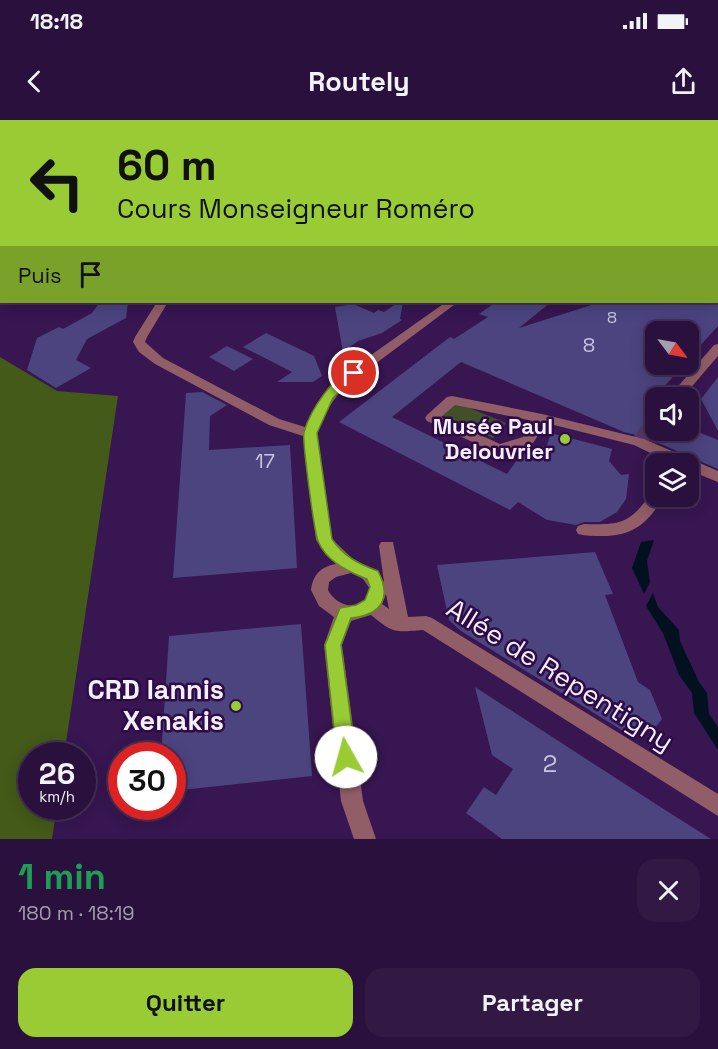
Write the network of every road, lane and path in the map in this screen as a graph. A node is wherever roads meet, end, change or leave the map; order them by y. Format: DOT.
graph roads {
  1 [pos="161,303"];
  2 [pos="452,303"];
  3 [pos="718,348"];
  4 [pos="684,387"];
  5 [pos="542,418"];
  6 [pos="310,433"];
  7 [pos="639,442"];
  8 [pos="648,453"];
  9 [pos="664,453"];
  10 [pos="699,469"];
  11 [pos="718,477"];
  12 [pos="649,507"];
  13 [pos="584,530"];
  14 [pos="387,546"];
  15 [pos="332,551"];
  16 [pos="351,567"];
  17 [pos="329,573"];
  18 [pos="371,605"];
  19 [pos="345,612"];
  20 [pos="400,625"];
  21 [pos="718,806"];
  22 [pos="365,839"];
  1 -- 6 [label="street"];
  2 -- 6 [label="street"];
  3 -- 4 [label="street"];
  5 -- 5 [label="street"];
  5 -- 7 [label="street"];
  6 -- 15 [label="street"];
  7 -- 8 [label="street"];
  7 -- 9 [label="street"];
  10 -- 11 [label="street"];
  12 -- 13 [label="street"];
  14 -- 20 [label="street"];
  15 -- 16 [label="street"];
  15 -- 17 [label="street"];
  16 -- 17 [label="street"];
  16 -- 18 [label="street"];
  17 -- 19 [label="street"];
  18 -- 19 [label="street"];
  18 -- 20 [label="street"];
  19 -- 22 [label="street"];
  20 -- 21 [label="street, Allée de Repentigny"];
}
